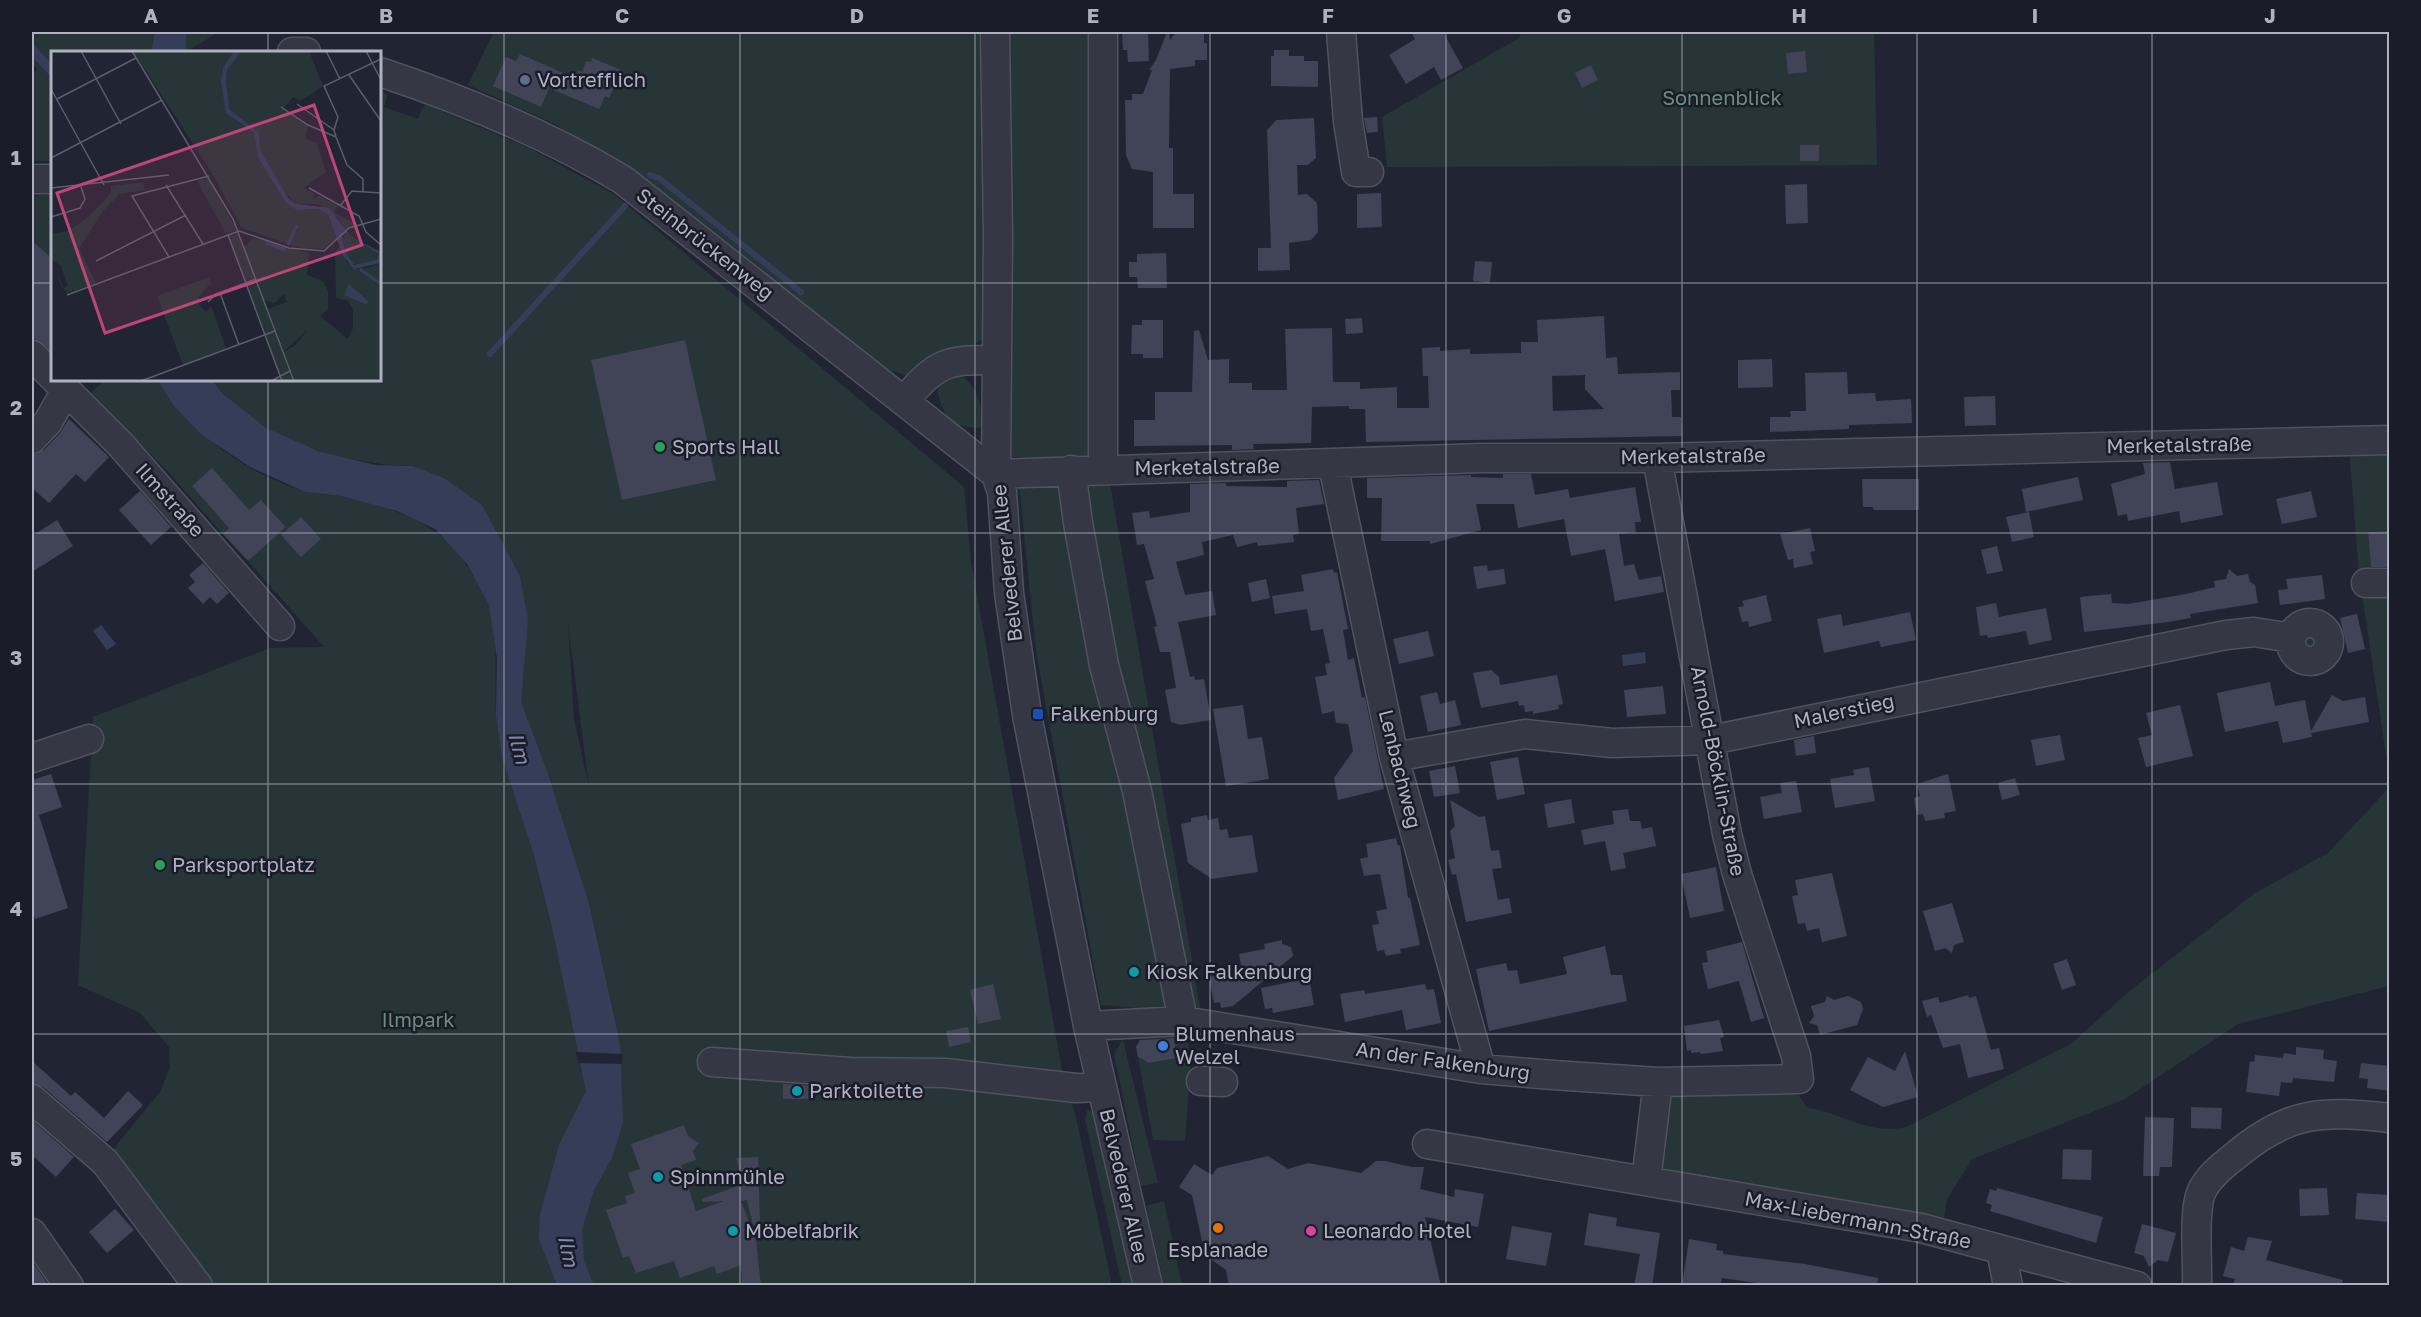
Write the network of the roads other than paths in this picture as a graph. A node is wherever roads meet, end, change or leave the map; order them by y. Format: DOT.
graph roads {
  1 [pos="995,32"];
  2 [pos="1103,32"];
  3 [pos="1341,32"];
  4 [pos="381,72"];
  5 [pos="1369,172"];
  6 [pos="32,179"];
  7 [pos="51,179"];
  8 [pos="32,355"];
  9 [pos="996,360"];
  10 [pos="51,375"];
  11 [pos="58,382"];
  12 [pos="904,401"];
  13 [pos="32,439"];
  14 [pos="2390,440"];
  15 [pos="1657,458"];
  16 [pos="1333,465"];
  17 [pos="1071,470"];
  18 [pos="1103,470"];
  19 [pos="996,474"];
  20 [pos="280,626"];
  21 [pos="2291,638"];
  22 [pos="89,739"];
  23 [pos="1710,740"];
  24 [pos="1394,757"];
  25 [pos="32,758"];
  26 [pos="1183,1021"];
  27 [pos="1088,1026"];
  28 [pos="712,1062"];
  29 [pos="1481,1069"];
  30 [pos="1799,1079"];
  31 [pos="1658,1082"];
  32 [pos="1101,1087"];
  33 [pos="32,1099"];
  34 [pos="2390,1118"];
  35 [pos="1428,1144"];
  36 [pos="1646,1181"];
  37 [pos="32,1233"];
  38 [pos="2001,1250"];
  39 [pos="69,1286"];
  40 [pos="198,1286"];
  41 [pos="1148,1286"];
  42 [pos="2008,1286"];
  43 [pos="2137,1286"];
  44 [pos="2198,1286"];
  1 -- 9 [label="street, Belvederer Allee"];
  2 -- 18 [label="street"];
  3 -- 5 [label="street"];
  4 -- 12 [label="street, Steinbrückenweg"];
  6 -- 7 [label="street"];
  8 -- 10 [label="street, Ilmstraße"];
  9 -- 12 [label="street"];
  9 -- 19 [label="street, Belvederer Allee"];
  11 -- 13 [label="street"];
  11 -- 20 [label="street, Ilmstraße"];
  12 -- 19 [label="street, Steinbrückenweg"];
  14 -- 15 [label="street, Merketalstraße"];
  15 -- 16 [label="street, Merketalstraße"];
  15 -- 23 [label="street, Arnold-Böcklin-Straße"];
  16 -- 18 [label="street, Merketalstraße"];
  16 -- 24 [label="street, Lenbachweg"];
  17 -- 18 [label="street, Merketalstraße"];
  17 -- 19 [label="street, Merketalstraße"];
  17 -- 26 [label="street"];
  19 -- 27 [label="street, Belvederer Allee"];
  21 -- 23 [label="street, Malerstieg"];
  22 -- 25 [label="street"];
  23 -- 24 [label="street, Malerstieg"];
  23 -- 30 [label="street, Arnold-Böcklin-Straße"];
  24 -- 29 [label="street, Lenbachweg"];
  26 -- 27 [label="street, An der Falkenburg"];
  26 -- 29 [label="street, An der Falkenburg"];
  27 -- 32 [label="street, Belvederer Allee"];
  28 -- 32 [label="street, Belvederer Allee"];
  29 -- 31 [label="street, An der Falkenburg"];
  30 -- 31 [label="street, An der Falkenburg"];
  31 -- 36 [label="street"];
  32 -- 41 [label="street, Belvederer Allee"];
  33 -- 40 [label="street"];
  34 -- 44 [label="street"];
  35 -- 36 [label="street, Max-Liebermann-Straße"];
  36 -- 38 [label="street, Max-Liebermann-Straße"];
  37 -- 39 [label="street"];
  38 -- 42 [label="street"];
  38 -- 43 [label="street, Max-Liebermann-Straße"];
}
